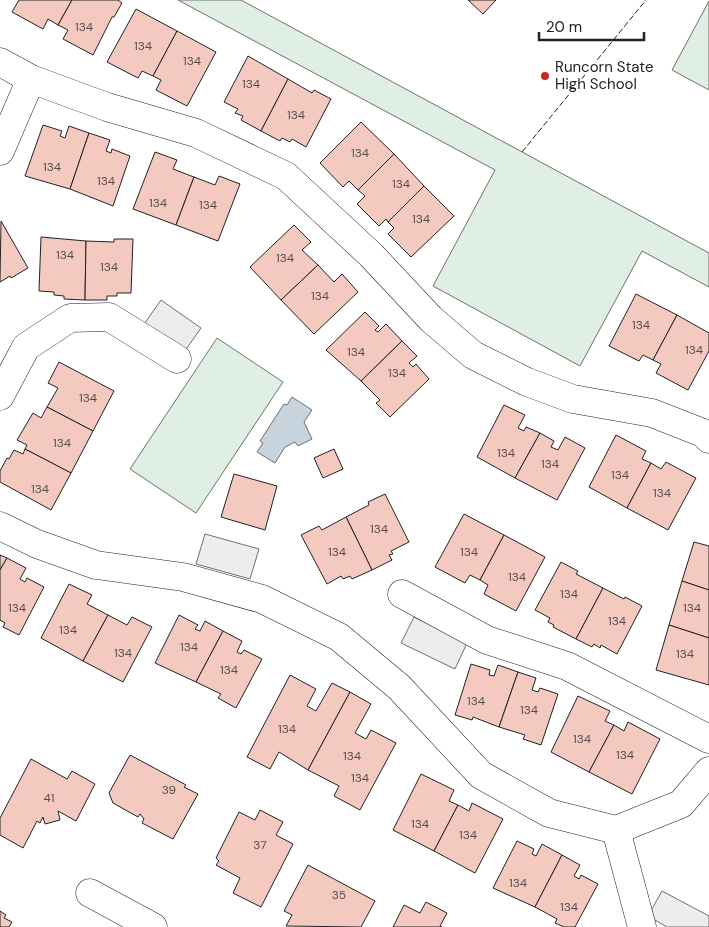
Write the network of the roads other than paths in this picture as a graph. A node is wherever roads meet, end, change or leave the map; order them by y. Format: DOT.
graph roads {
  1 [pos="0,62"];
  2 [pos="31,79"];
  3 [pos="0,151"];
  4 [pos="177,360"];
  5 [pos="0,396"];
  6 [pos="709,438"];
  7 [pos="0,526"];
  8 [pos="402,594"];
  9 [pos="709,739"];
  10 [pos="709,771"];
  11 [pos="616,830"];
  12 [pos="90,893"];
  13 [pos="153,927"];
  14 [pos="642,927"];
  1 -- 2 [label="street"];
  2 -- 3 [label="street"];
  2 -- 6 [label="street"];
  4 -- 5 [label="street"];
  7 -- 11 [label="street"];
  8 -- 9 [label="street"];
  10 -- 11 [label="street"];
  11 -- 14 [label="street"];
  12 -- 13 [label="street"];
}
